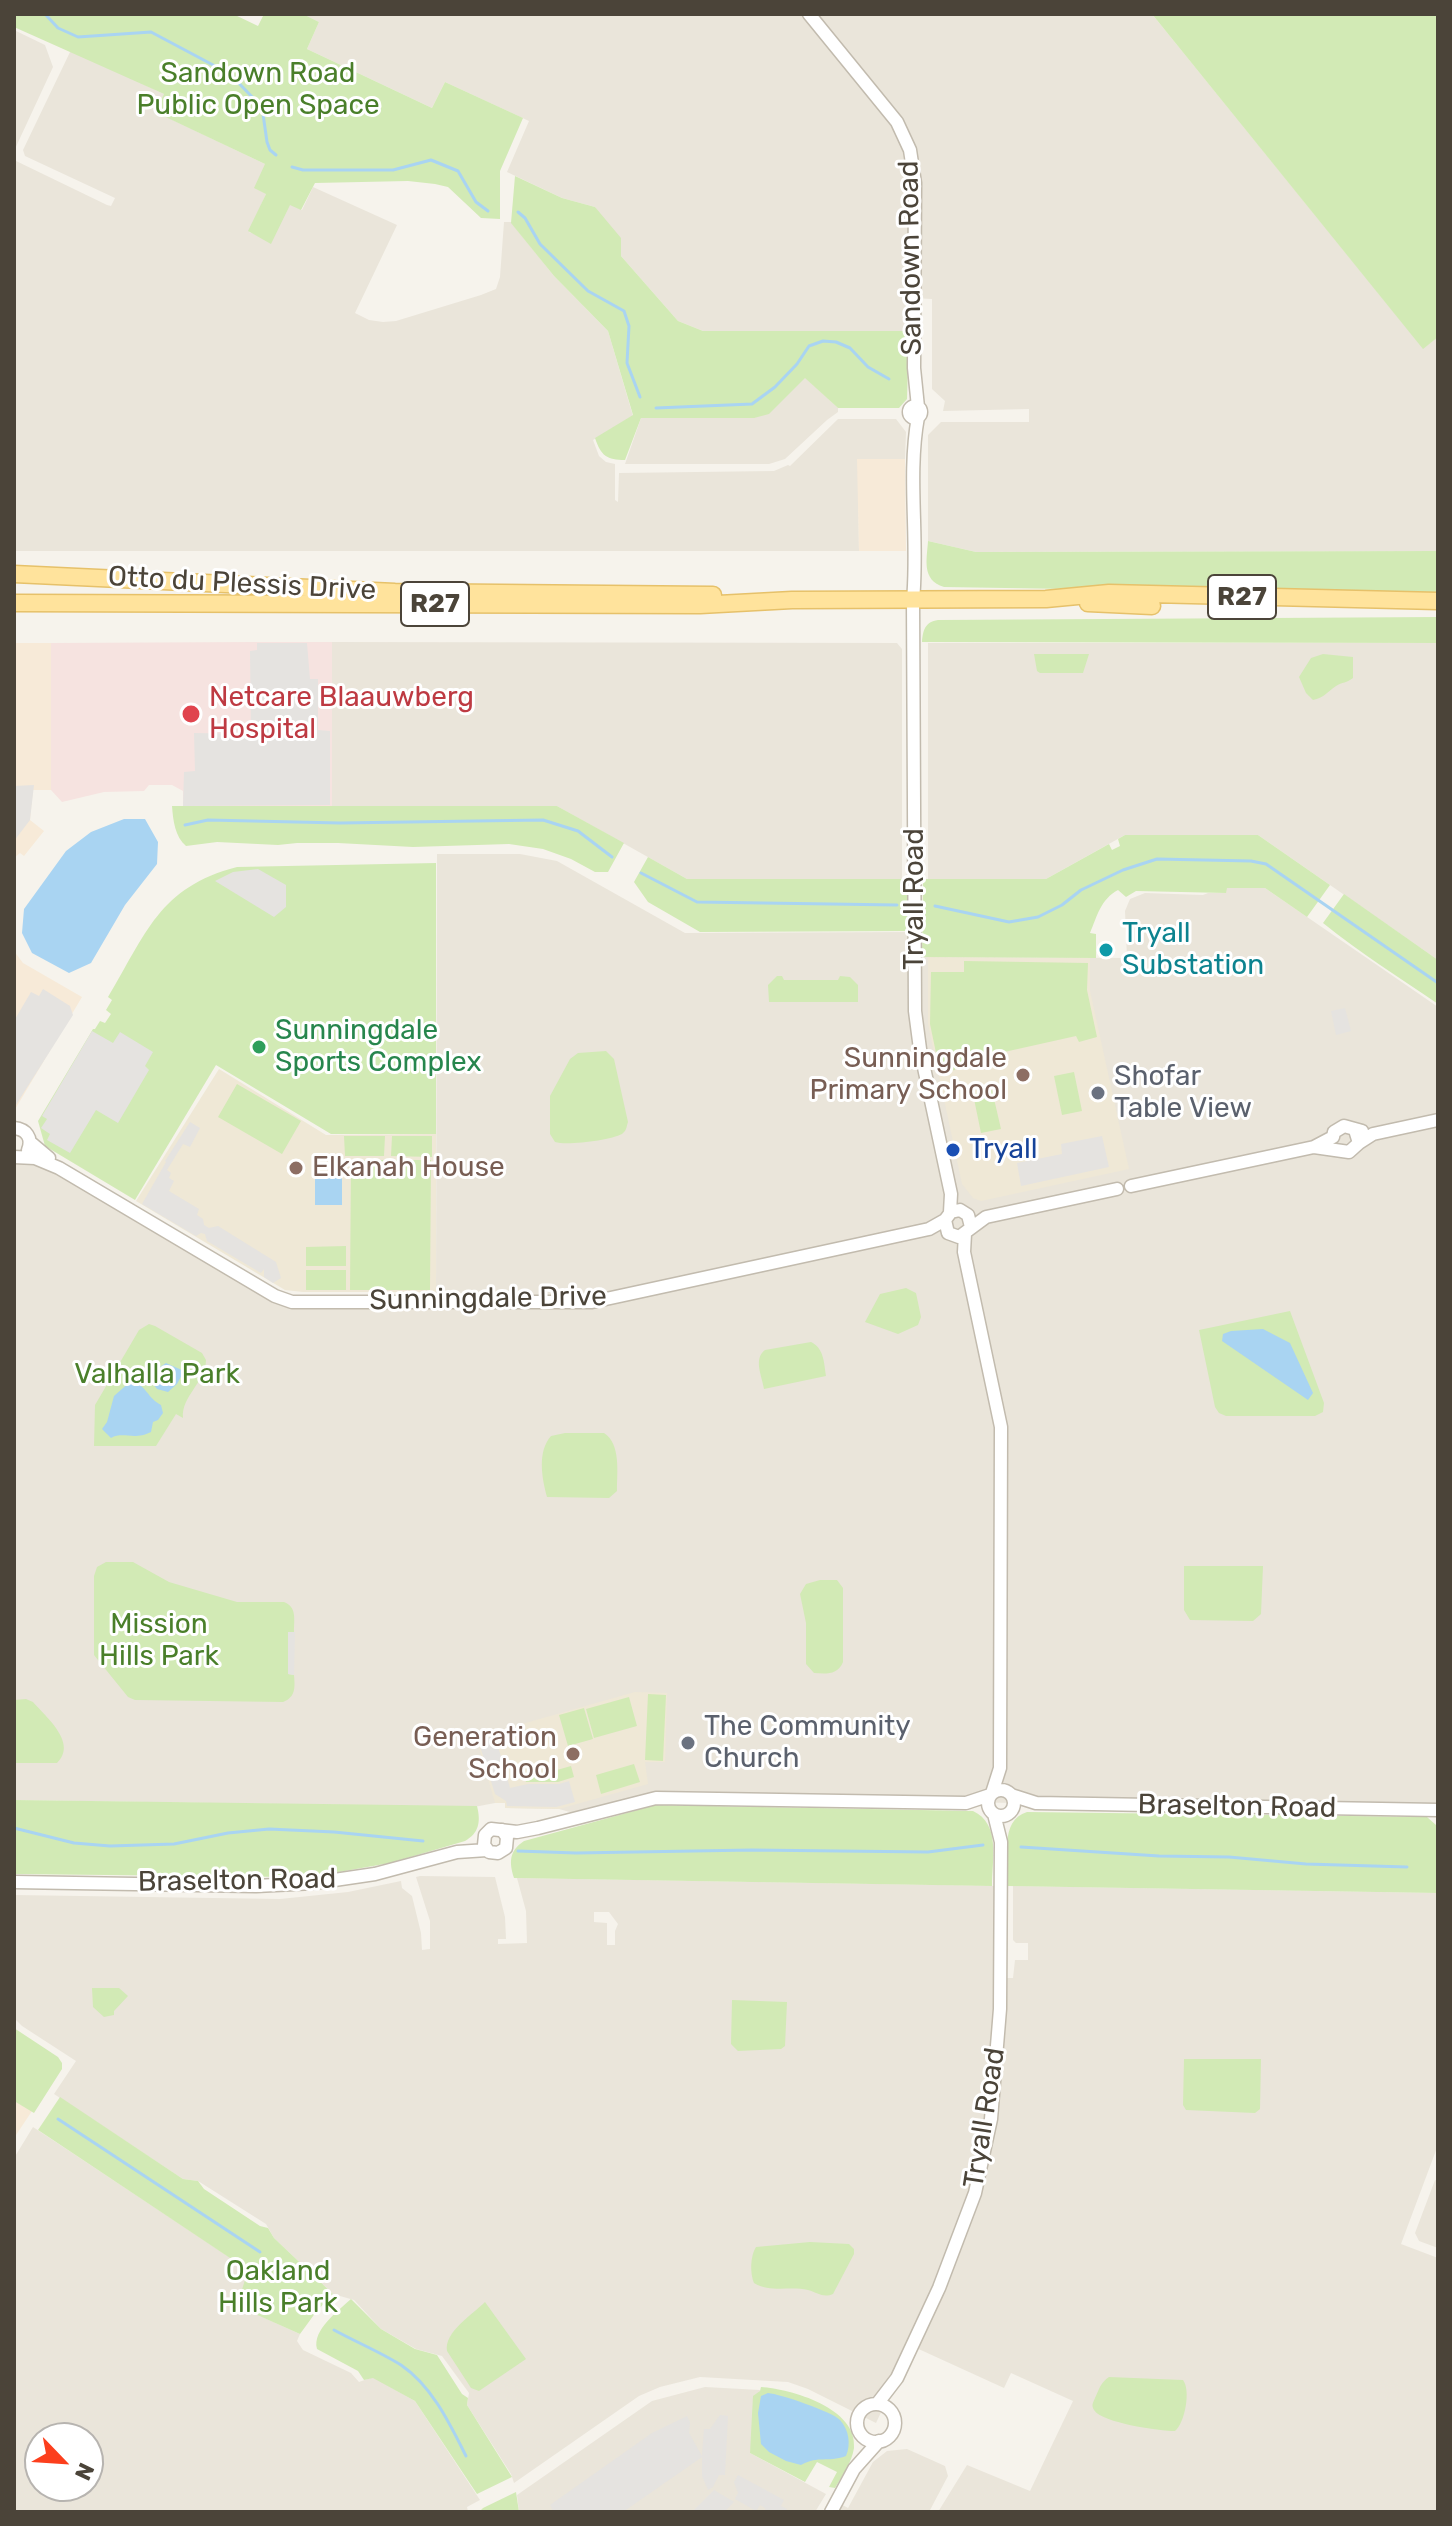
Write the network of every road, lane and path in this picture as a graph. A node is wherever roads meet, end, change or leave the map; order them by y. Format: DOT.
graph roads {
  1 [pos="809,14"];
  2 [pos="14,574"];
  3 [pos="758,600"];
  4 [pos="913,600"];
  5 [pos="14,603"];
  6 [pos="1438,604"];
  7 [pos="1438,1120"];
  8 [pos="14,1128"];
  9 [pos="1355,1130"];
  10 [pos="1373,1134"];
  11 [pos="1333,1137"];
  12 [pos="30,1142"];
  13 [pos="1359,1143"];
  14 [pos="1314,1147"];
  15 [pos="1340,1151"];
  16 [pos="17,1157"];
  17 [pos="74,1176"];
  18 [pos="958,1223"];
  19 [pos="1000,1768"];
  20 [pos="1009,1793"];
  21 [pos="991,1794"];
  22 [pos="966,1803"];
  23 [pos="1036,1803"];
  24 [pos="1438,1810"];
  25 [pos="1001,1812"];
  26 [pos="538,1828"];
  27 [pos="502,1830"];
  28 [pos="484,1836"];
  29 [pos="507,1845"];
  30 [pos="487,1850"];
  31 [pos="457,1852"];
  32 [pos="14,1882"];
  33 [pos="897,2378"];
  34 [pos="877,2404"];
  35 [pos="893,2413"];
  36 [pos="863,2435"];
  37 [pos="879,2441"];
  38 [pos="854,2469"];
  39 [pos="831,2512"];
  1 -- 4 [label="street, Sandown Road"];
  2 -- 3 [label="main road, Otto du Plessis Drive / R27"];
  3 -- 4 [label="main road, Otto du Plessis Drive / R27"];
  3 -- 5 [label="main road, Otto du Plessis Drive / R27"];
  4 -- 6 [label="main road, R27"];
  4 -- 18 [label="street, Tryall Road"];
  7 -- 10 [label="street"];
  8 -- 12 [label="street, Sunningdale Drive"];
  9 -- 10 [label="street"];
  9 -- 11 [label="street"];
  9 -- 13 [label="street"];
  10 -- 13 [label="street"];
  11 -- 14 [label="street"];
  11 -- 15 [label="street"];
  12 -- 16 [label="street"];
  12 -- 17 [label="street, Sunningdale Drive"];
  13 -- 15 [label="street"];
  14 -- 15 [label="street"];
  14 -- 18 [label="street, Sunningdale Drive"];
  16 -- 17 [label="street, Sunningdale Drive"];
  17 -- 18 [label="street, Sunningdale Drive"];
  18 -- 19 [label="street"];
  19 -- 20 [label="street"];
  19 -- 21 [label="street"];
  20 -- 21 [label="street"];
  20 -- 23 [label="street, Braselton Road"];
  20 -- 25 [label="street"];
  21 -- 22 [label="street"];
  21 -- 25 [label="street"];
  22 -- 25 [label="street"];
  22 -- 26 [label="street"];
  23 -- 24 [label="street, Braselton Road"];
  23 -- 25 [label="street, Braselton Road"];
  25 -- 33 [label="street, Tryall Road"];
  26 -- 27 [label="street"];
  26 -- 29 [label="street"];
  27 -- 28 [label="street"];
  27 -- 29 [label="street"];
  28 -- 30 [label="street"];
  28 -- 31 [label="street, Braselton Road"];
  29 -- 30 [label="street"];
  30 -- 31 [label="street, Braselton Road"];
  31 -- 32 [label="street, Braselton Road"];
  33 -- 34 [label="street, Tryall Road"];
  33 -- 35 [label="street, Tryall Road"];
  34 -- 35 [label="street"];
  34 -- 36 [label="street"];
  35 -- 37 [label="street"];
  36 -- 37 [label="street"];
  36 -- 38 [label="street"];
  37 -- 38 [label="street"];
  38 -- 39 [label="street"];
}
